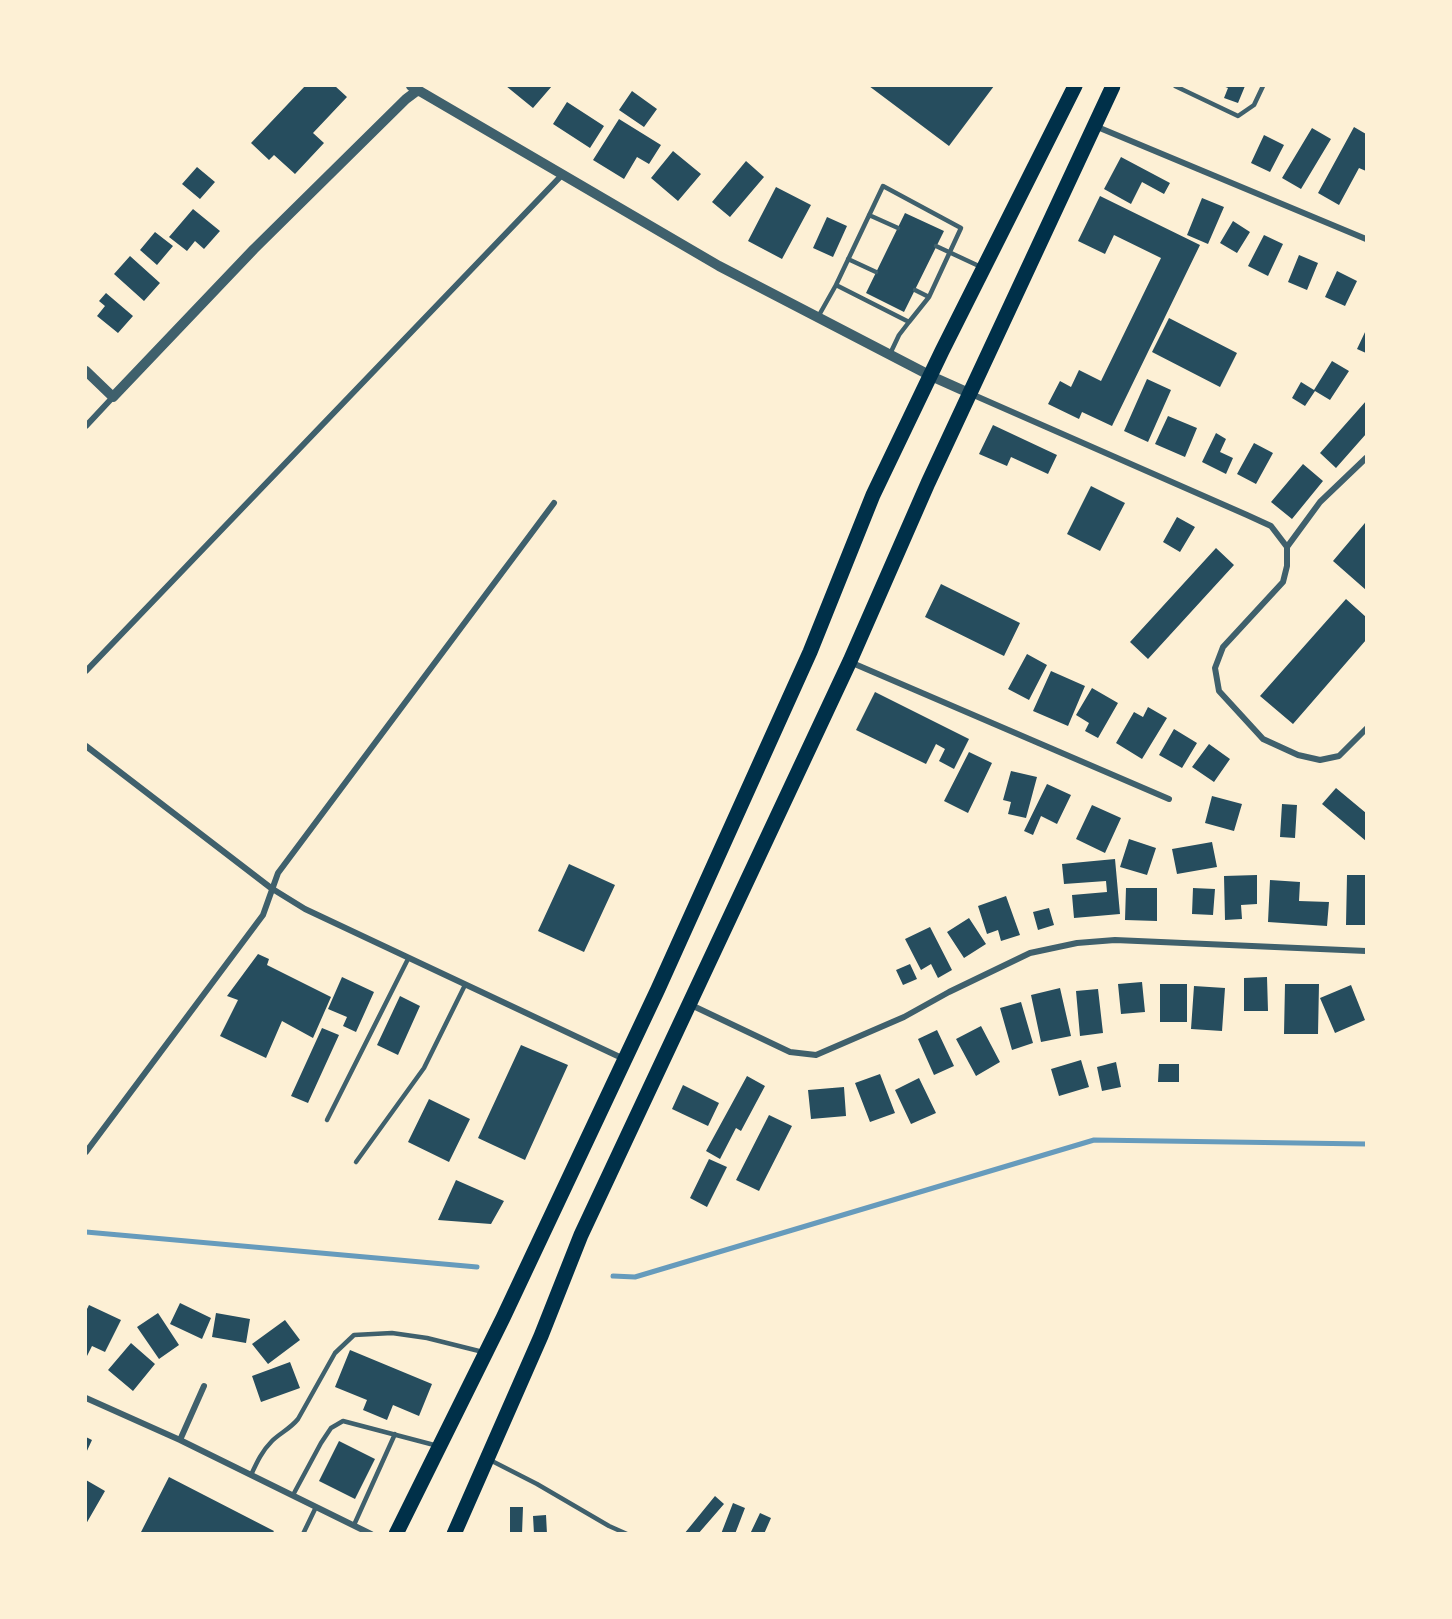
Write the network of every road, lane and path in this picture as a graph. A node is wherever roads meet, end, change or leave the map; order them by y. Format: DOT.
graph roads {
  1 [pos="1075,86"];
  2 [pos="1113,86"];
  3 [pos="1175,86"];
  4 [pos="1263,86"];
  5 [pos="417,87"];
  6 [pos="1095,126"];
  7 [pos="562,175"];
  8 [pos="869,214"];
  9 [pos="898,228"];
  10 [pos="1366,239"];
  11 [pos="936,246"];
  12 [pos="950,253"];
  13 [pos="848,259"];
  14 [pos="983,269"];
  15 [pos="876,272"];
  16 [pos="836,285"];
  17 [pos="915,290"];
  18 [pos="928,297"];
  19 [pos="818,317"];
  20 [pos="909,322"];
  21 [pos="890,354"];
  22 [pos="86,371"];
  23 [pos="931,376"];
  24 [pos="969,393"];
  25 [pos="113,397"];
  26 [pos="86,426"];
  27 [pos="1366,458"];
  28 [pos="554,503"];
  29 [pos="1287,547"];
  30 [pos="850,661"];
  31 [pos="86,670"];
  32 [pos="1366,729"];
  33 [pos="86,746"];
  34 [pos="1169,799"];
  35 [pos="271,888"];
  36 [pos="1366,951"];
  37 [pos="408,959"];
  38 [pos="465,985"];
  39 [pos="689,1004"];
  40 [pos="624,1059"];
  41 [pos="327,1120"];
  42 [pos="86,1152"];
  43 [pos="356,1162"];
  44 [pos="486,1353"];
  45 [pos="204,1386"];
  46 [pos="86,1398"];
  47 [pos="395,1434"];
  48 [pos="180,1440"];
  49 [pos="440,1446"];
  50 [pos="487,1459"];
  51 [pos="251,1475"];
  52 [pos="293,1495"];
  53 [pos="316,1507"];
  54 [pos="354,1525"];
  55 [pos="303,1533"];
  56 [pos="371,1533"];
  57 [pos="396,1533"];
  58 [pos="454,1533"];
  59 [pos="627,1533"];
  1 -- 14 [label="main road"];
  2 -- 6 [label="main road"];
  3 -- 4 [label="lane"];
  5 -- 7 [label="street"];
  5 -- 25 [label="street"];
  6 -- 10 [label="street"];
  6 -- 24 [label="main road"];
  7 -- 19 [label="street"];
  7 -- 31 [label="street"];
  8 -- 9 [label="lane"];
  8 -- 12 [label="lane"];
  8 -- 13 [label="lane"];
  11 -- 12 [label="lane"];
  12 -- 14 [label="lane"];
  12 -- 18 [label="lane"];
  13 -- 15 [label="lane"];
  13 -- 16 [label="lane"];
  14 -- 23 [label="main road"];
  16 -- 19 [label="lane"];
  16 -- 20 [label="lane"];
  17 -- 18 [label="lane"];
  18 -- 20 [label="lane"];
  19 -- 21 [label="street"];
  20 -- 21 [label="lane"];
  21 -- 23 [label="street"];
  22 -- 25 [label="street"];
  23 -- 24 [label="street"];
  23 -- 40 [label="main road"];
  24 -- 29 [label="street"];
  24 -- 30 [label="main road"];
  25 -- 26 [label="street"];
  27 -- 29 [label="street"];
  28 -- 35 [label="street"];
  29 -- 32 [label="street"];
  30 -- 34 [label="street"];
  30 -- 39 [label="main road"];
  33 -- 35 [label="street"];
  35 -- 37 [label="street"];
  35 -- 42 [label="street"];
  36 -- 39 [label="street"];
  37 -- 38 [label="street"];
  37 -- 41 [label="lane"];
  38 -- 40 [label="street"];
  38 -- 43 [label="lane"];
  39 -- 50 [label="main road"];
  40 -- 44 [label="main road"];
  44 -- 49 [label="main road"];
  44 -- 51 [label="lane"];
  45 -- 48 [label="street"];
  46 -- 48 [label="street"];
  47 -- 49 [label="lane"];
  47 -- 52 [label="lane"];
  47 -- 54 [label="lane"];
  48 -- 51 [label="street"];
  49 -- 57 [label="main road"];
  50 -- 58 [label="main road"];
  50 -- 59 [label="lane"];
  51 -- 52 [label="street"];
  52 -- 53 [label="street"];
  53 -- 54 [label="street"];
  53 -- 55 [label="lane"];
  54 -- 56 [label="street"];
}
